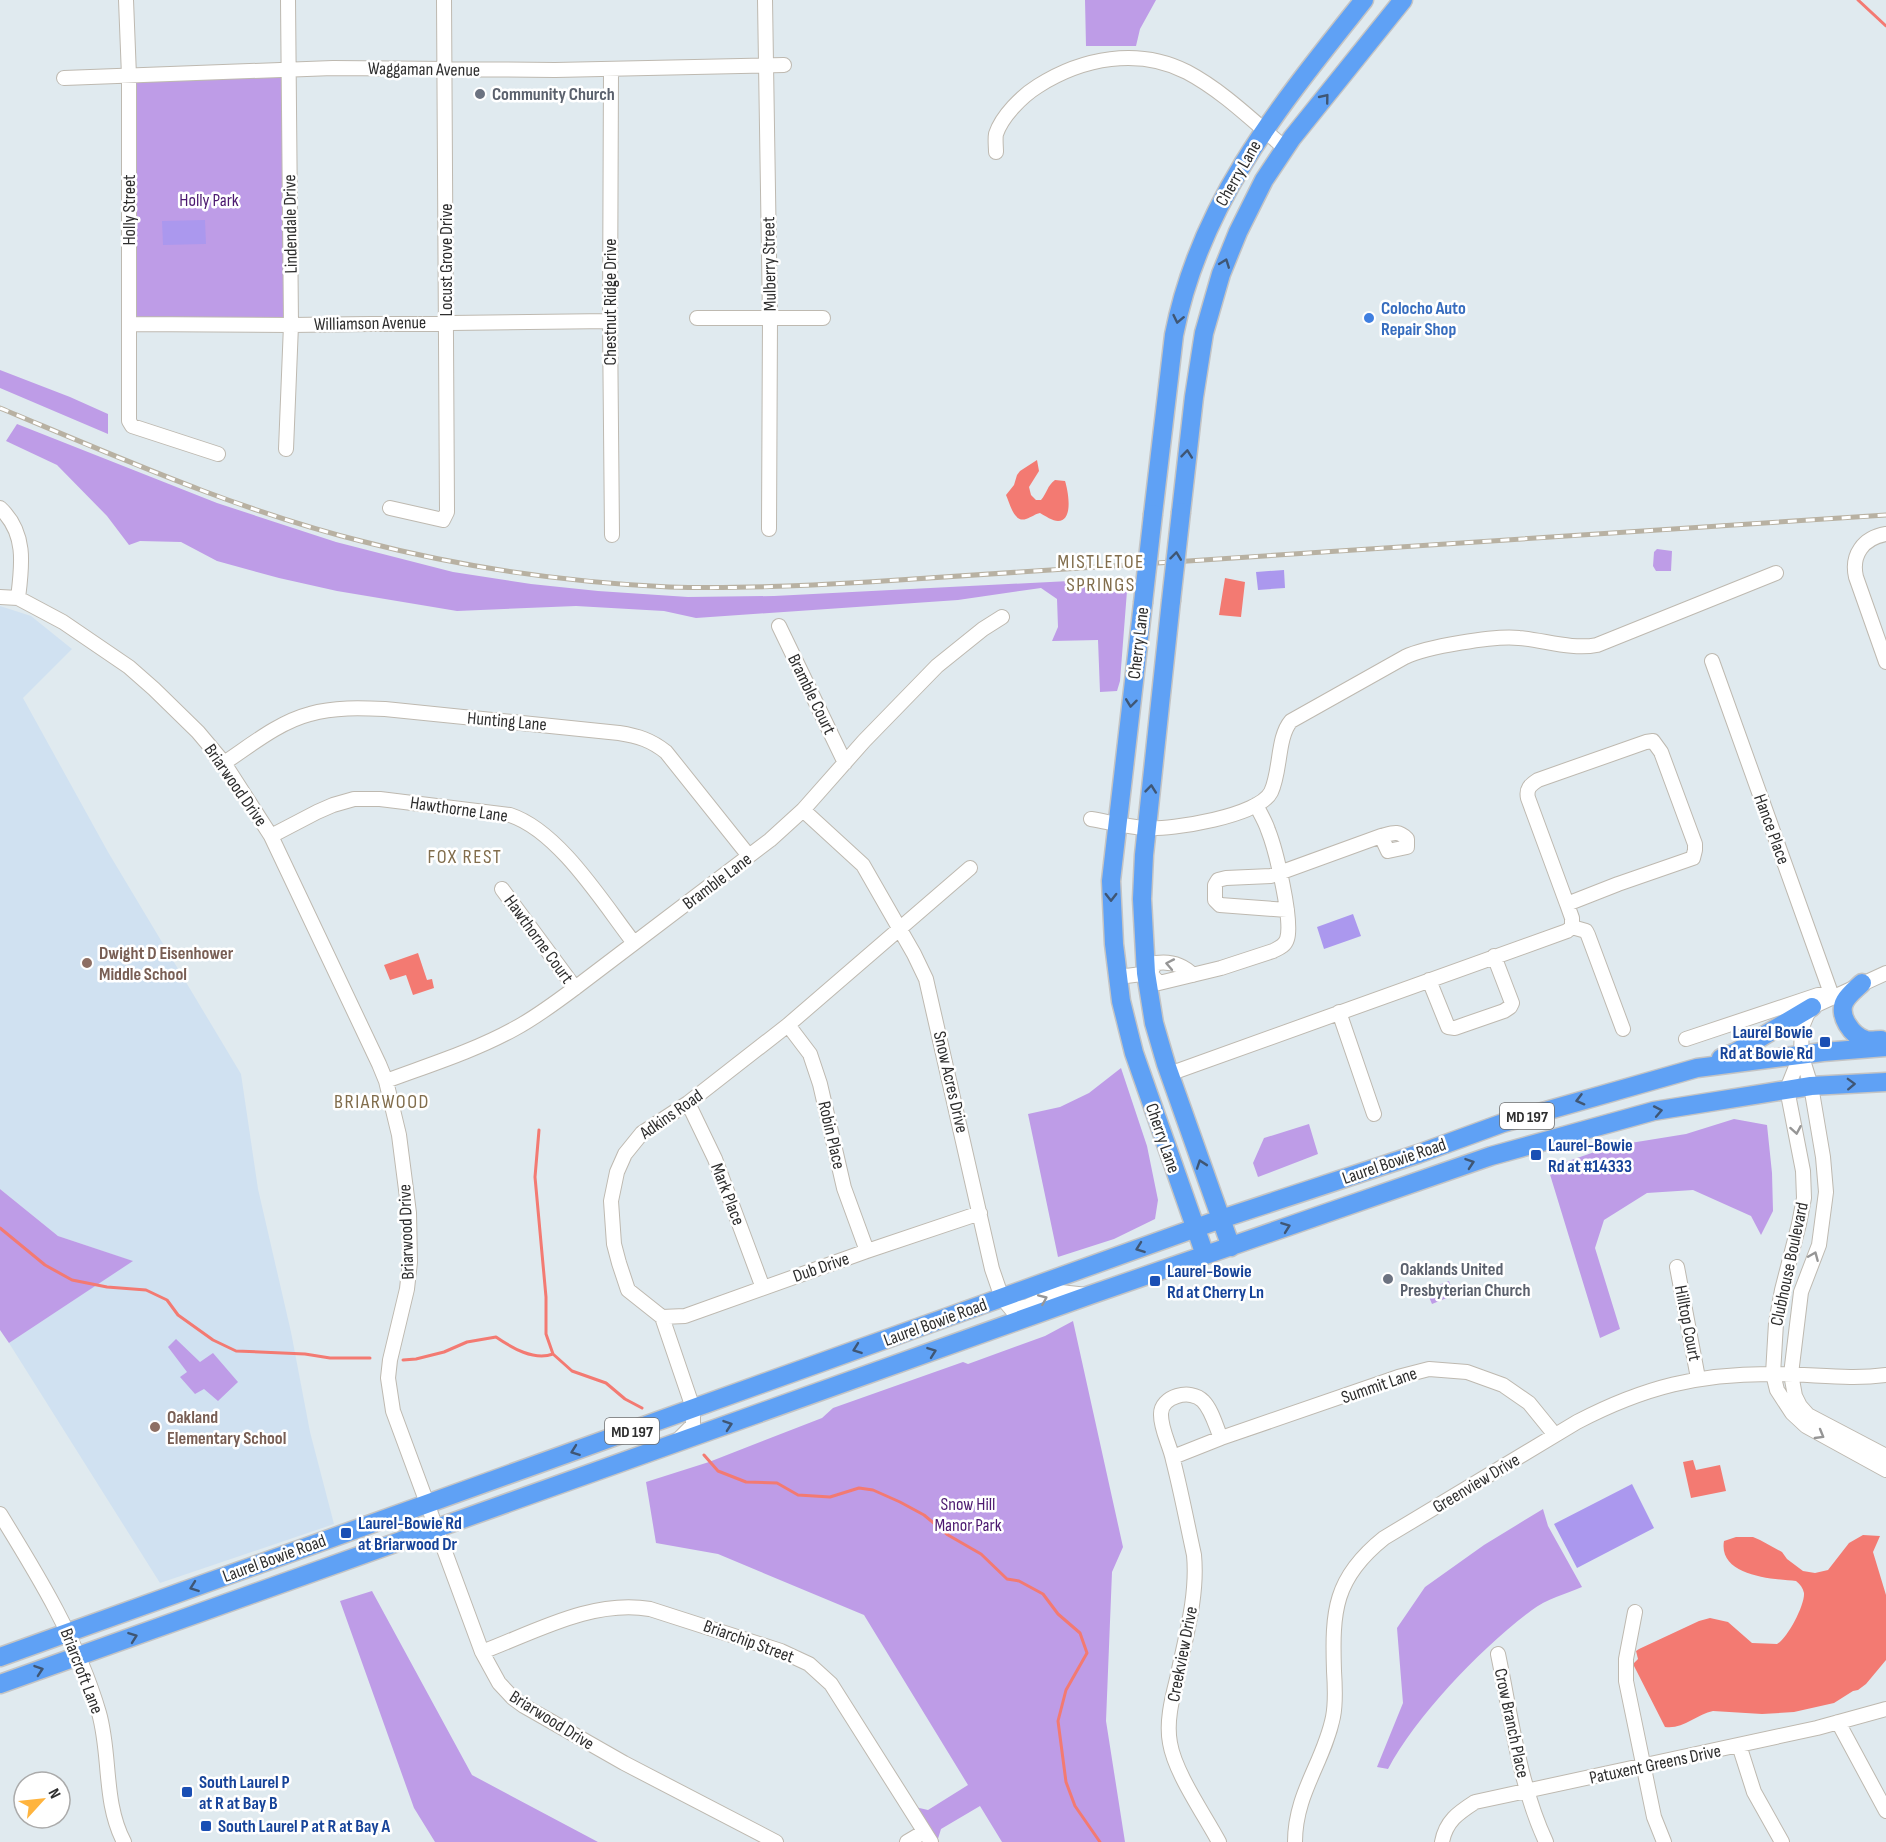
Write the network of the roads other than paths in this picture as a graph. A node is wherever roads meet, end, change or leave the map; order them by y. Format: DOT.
graph roads {
  1 [pos="126,0"];
  2 [pos="288,0"];
  3 [pos="444,0"];
  4 [pos="765,0"];
  5 [pos="1364,0"];
  6 [pos="1403,0"];
  7 [pos="766,65"];
  8 [pos="784,65"];
  9 [pos="445,69"];
  10 [pos="610,69"];
  11 [pos="288,70"];
  12 [pos="129,76"];
  13 [pos="64,78"];
  14 [pos="1264,130"];
  15 [pos="1285,148"];
  16 [pos="996,152"];
  17 [pos="698,318"];
  18 [pos="770,318"];
  19 [pos="823,318"];
  20 [pos="610,321"];
  21 [pos="446,322"];
  22 [pos="129,324"];
  23 [pos="291,325"];
  24 [pos="286,449"];
  25 [pos="218,454"];
  26 [pos="0,508"];
  27 [pos="390,508"];
  28 [pos="769,529"];
  29 [pos="1886,534"];
  30 [pos="612,535"];
  31 [pos="1776,573"];
  32 [pos="0,597"];
  33 [pos="18,598"];
  34 [pos="1002,617"];
  35 [pos="778,626"];
  36 [pos="1712,661"];
  37 [pos="1886,662"];
  38 [pos="224,763"];
  39 [pos="845,763"];
  40 [pos="1256,805"];
  41 [pos="803,810"];
  42 [pos="1091,819"];
  43 [pos="1117,824"];
  44 [pos="1146,828"];
  45 [pos="1381,836"];
  46 [pos="272,837"];
  47 [pos="749,856"];
  48 [pos="970,868"];
  49 [pos="1279,873"];
  50 [pos="502,889"];
  51 [pos="1567,904"];
  52 [pos="1287,910"];
  53 [pos="899,927"];
  54 [pos="1572,927"];
  55 [pos="634,943"];
  56 [pos="1494,956"];
  57 [pos="1148,973"];
  58 [pos="1886,973"];
  59 [pos="1118,977"];
  60 [pos="1429,980"];
  61 [pos="1862,983"];
  62 [pos="575,988"];
  63 [pos="1832,996"];
  64 [pos="1812,1007"];
  65 [pos="1339,1012"];
  66 [pos="788,1025"];
  67 [pos="1623,1029"];
  68 [pos="1686,1039"];
  69 [pos="1886,1040"];
  70 [pos="1886,1047"];
  71 [pos="1801,1054"];
  72 [pos="1697,1068"];
  73 [pos="1169,1074"];
  74 [pos="386,1081"];
  75 [pos="1886,1083"];
  76 [pos="1811,1086"];
  77 [pos="1787,1089"];
  78 [pos="688,1103"];
  79 [pos="1374,1114"];
  80 [pos="980,1213"];
  81 [pos="1221,1219"];
  82 [pos="1195,1228"];
  83 [pos="1231,1247"];
  84 [pos="867,1251"];
  85 [pos="1205,1255"];
  86 [pos="1677,1267"];
  87 [pos="762,1288"];
  88 [pos="1090,1295"];
  89 [pos="1002,1298"];
  90 [pos="662,1317"];
  91 [pos="1773,1374"];
  92 [pos="1791,1374"];
  93 [pos="1886,1375"];
  94 [pos="1698,1378"];
  95 [pos="693,1408"];
  96 [pos="1555,1435"];
  97 [pos="1221,1438"];
  98 [pos="673,1445"];
  99 [pos="1886,1456"];
  100 [pos="1173,1457"];
  101 [pos="1886,1470"];
  102 [pos="427,1504"];
  103 [pos="0,1514"];
  104 [pos="436,1529"];
  105 [pos="1635,1612"];
  106 [pos="69,1632"];
  107 [pos="482,1652"];
  108 [pos="1498,1654"];
  109 [pos="0,1657"];
  110 [pos="78,1657"];
  111 [pos="0,1684"];
  112 [pos="1886,1708"];
  113 [pos="1839,1722"];
  114 [pos="1739,1745"];
  115 [pos="1643,1766"];
  116 [pos="1527,1792"];
  117 [pos="1886,1811"];
  118 [pos="927,1837"];
  119 [pos="124,1842"];
  120 [pos="776,1842"];
  121 [pos="907,1842"];
  122 [pos="1219,1842"];
  123 [pos="1295,1842"];
  124 [pos="1442,1842"];
  125 [pos="1546,1842"];
  126 [pos="1664,1842"];
  127 [pos="1782,1842"];
  1 -- 12 [label="street, Holly Street"];
  2 -- 11 [label="street, Lindendale Drive"];
  3 -- 9 [label="street, Locust Grove Drive"];
  4 -- 7 [label="street, Mulberry Street"];
  5 -- 14 [label="main road, Cherry Lane"];
  15 -- 6 [label="main road, Cherry Lane, one-way"];
  7 -- 8 [label="street, Waggaman Avenue"];
  7 -- 10 [label="street, Waggaman Avenue"];
  7 -- 18 [label="street, Mulberry Street"];
  9 -- 10 [label="street, Waggaman Avenue"];
  9 -- 11 [label="street, Waggaman Avenue"];
  9 -- 21 [label="street, Locust Grove Drive"];
  10 -- 20 [label="street, Chestnut Ridge Drive"];
  11 -- 12 [label="street, Waggaman Avenue"];
  11 -- 23 [label="street, Lindendale Drive"];
  12 -- 13 [label="street, Waggaman Avenue"];
  12 -- 22 [label="street, Holly Street"];
  14 -- 15 [label="street"];
  14 -- 16 [label="street"];
  14 -- 43 [label="main road, Cherry Lane, one-way, bridge"];
  44 -- 15 [label="main road, Cherry Lane, one-way, bridge"];
  17 -- 18 [label="street"];
  18 -- 19 [label="street"];
  18 -- 28 [label="street, Mulberry Street"];
  20 -- 21 [label="street, Williamson Avenue"];
  20 -- 30 [label="street, Chestnut Ridge Drive"];
  21 -- 23 [label="street, Williamson Avenue"];
  21 -- 27 [label="street, Locust Grove Drive"];
  22 -- 23 [label="street, Williamson Avenue"];
  22 -- 25 [label="street, Holly Street"];
  23 -- 24 [label="street, Lindendale Drive"];
  26 -- 33 [label="street"];
  29 -- 37 [label="street"];
  31 -- 40 [label="street"];
  32 -- 33 [label="street, Briarwood Drive"];
  33 -- 38 [label="street, Briarwood Drive"];
  34 -- 39 [label="street, Bramble Lane"];
  35 -- 39 [label="street, Bramble Court"];
  36 -- 63 [label="street, Hance Place"];
  38 -- 46 [label="street, Briarwood Drive"];
  38 -- 47 [label="street, Hunting Lane"];
  39 -- 41 [label="street, Bramble Lane"];
  40 -- 44 [label="street"];
  40 -- 49 [label="street"];
  41 -- 47 [label="street, Bramble Lane"];
  41 -- 53 [label="street, Snow Acres Drive"];
  42 -- 43 [label="street"];
  43 -- 44 [label="street"];
  43 -- 59 [label="main road, Cherry Lane, one-way"];
  44 -- 57 [label="main road, Cherry Lane"];
  45 -- 49 [label="street"];
  46 -- 55 [label="street, Hawthorne Lane"];
  46 -- 74 [label="street, Briarwood Drive"];
  47 -- 55 [label="street, Bramble Lane"];
  48 -- 53 [label="street, Adkins Road"];
  49 -- 52 [label="street"];
  49 -- 52 [label="street"];
  50 -- 62 [label="street, Hawthorne Court"];
  51 -- 51 [label="street"];
  51 -- 54 [label="street"];
  52 -- 57 [label="street"];
  53 -- 66 [label="street, Adkins Road"];
  53 -- 80 [label="street, Snow Acres Drive"];
  54 -- 56 [label="street"];
  54 -- 67 [label="street"];
  55 -- 62 [label="street, Bramble Lane"];
  56 -- 60 [label="street"];
  56 -- 60 [label="street"];
  57 -- 59 [label="street"];
  57 -- 73 [label="main road, Cherry Lane"];
  58 -- 61 [label="street"];
  59 -- 82 [label="main road, Cherry Lane"];
  60 -- 65 [label="street"];
  61 -- 63 [label="street"];
  61 -- 69 [label="main road"];
  62 -- 74 [label="street, Bramble Lane"];
  63 -- 64 [label="street"];
  63 -- 68 [label="street"];
  64 -- 71 [label="street"];
  64 -- 72 [label="main road"];
  65 -- 73 [label="street"];
  65 -- 79 [label="street"];
  66 -- 78 [label="street, Adkins Road"];
  66 -- 84 [label="street, Robin Place"];
  70 -- 71 [label="main road, Laurel Bowie Road / MD 197"];
  71 -- 72 [label="main road, Laurel Bowie Road / MD 197"];
  71 -- 76 [label="street, Clubhouse Boulevard"];
  71 -- 77 [label="street"];
  72 -- 81 [label="main road, Laurel Bowie Road / MD 197, one-way"];
  81 -- 73 [label="main road, Cherry Lane, one-way"];
  74 -- 102 [label="street, Briarwood Drive"];
  76 -- 75 [label="main road, Laurel Bowie Road / MD 197, one-way"];
  76 -- 77 [label="main road, Laurel Bowie Road / MD 197"];
  92 -- 76 [label="street, Clubhouse Boulevard, one-way"];
  83 -- 77 [label="main road, Laurel Bowie Road / MD 197, one-way"];
  77 -- 91 [label="street, Clubhouse Boulevard, one-way"];
  78 -- 87 [label="street, Mark Place"];
  78 -- 90 [label="street, Adkins Road"];
  80 -- 84 [label="street, Dub Drive"];
  80 -- 89 [label="street, Snow Acres Drive"];
  81 -- 82 [label="main road, Laurel Bowie Road / MD 197"];
  81 -- 83 [label="main road, Cherry Lane"];
  82 -- 85 [label="main road, Cherry Lane"];
  82 -- 89 [label="main road, Laurel Bowie Road / MD 197, one-way"];
  83 -- 85 [label="main road, Laurel Bowie Road / MD 197"];
  84 -- 87 [label="street, Dub Drive"];
  85 -- 88 [label="main road, Laurel Bowie Road / MD 197"];
  86 -- 94 [label="street, Hilltop Court"];
  87 -- 90 [label="street, Dub Drive"];
  89 -- 88 [label="street, one-way"];
  98 -- 88 [label="main road, Laurel Bowie Road / MD 197, one-way"];
  89 -- 95 [label="main road, Laurel Bowie Road / MD 197, one-way"];
  90 -- 95 [label="street"];
  91 -- 92 [label="street, Greenview Drive"];
  91 -- 94 [label="street, Greenview Drive"];
  91 -- 101 [label="street, one-way"];
  92 -- 93 [label="street, Greenview Drive"];
  92 -- 99 [label="street"];
  94 -- 96 [label="street, Greenview Drive"];
  95 -- 98 [label="street"];
  95 -- 102 [label="main road, Laurel Bowie Road / MD 197, one-way"];
  96 -- 97 [label="street, Summit Lane"];
  96 -- 123 [label="street, Greenview Drive"];
  97 -- 100 [label="street"];
  97 -- 100 [label="street, Creekview Drive"];
  98 -- 104 [label="main road, Laurel Bowie Road / MD 197"];
  100 -- 122 [label="street, Creekview Drive"];
  102 -- 104 [label="street, Briarwood Drive"];
  102 -- 106 [label="main road, Laurel Bowie Road / MD 197, one-way"];
  103 -- 106 [label="street, Briarcroft Lane"];
  104 -- 107 [label="street, Briarwood Drive"];
  110 -- 104 [label="main road, Laurel Bowie Road / MD 197, one-way"];
  105 -- 115 [label="street"];
  106 -- 109 [label="main road, Laurel Bowie Road / MD 197"];
  106 -- 110 [label="street, Briarcroft Lane"];
  107 -- 118 [label="street, Briarchip Street"];
  107 -- 120 [label="street, Briarwood Drive"];
  108 -- 116 [label="street, Crow Branch Place"];
  111 -- 110 [label="main road, Laurel Bowie Road / MD 197, one-way"];
  110 -- 119 [label="street, Briarcroft Lane"];
  112 -- 113 [label="street, Patuxent Greens Drive"];
  113 -- 114 [label="street, Patuxent Greens Drive"];
  113 -- 117 [label="street"];
  114 -- 115 [label="street, Patuxent Greens Drive"];
  114 -- 127 [label="street"];
  115 -- 116 [label="street, Patuxent Greens Drive"];
  115 -- 126 [label="street"];
  116 -- 124 [label="street, Patuxent Greens Drive"];
  116 -- 125 [label="street, Crow Branch Place"];
  118 -- 121 [label="street"];
}
